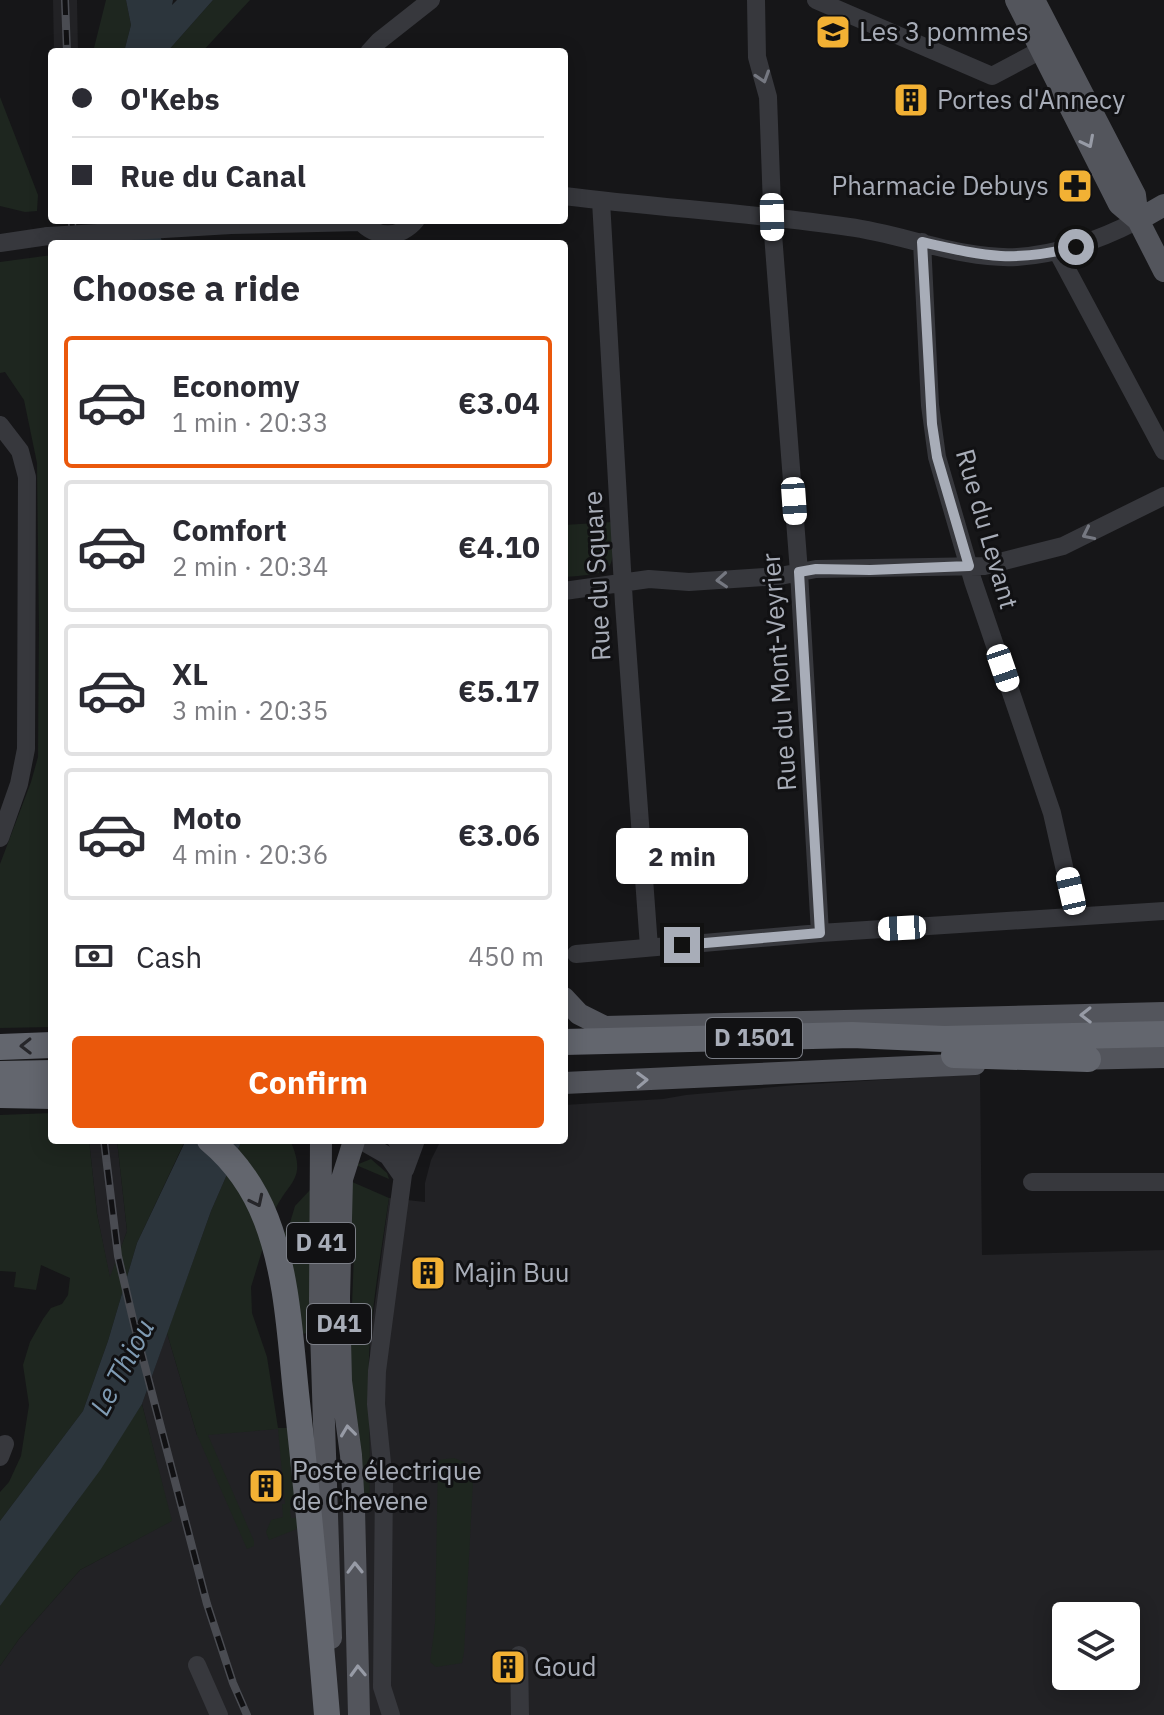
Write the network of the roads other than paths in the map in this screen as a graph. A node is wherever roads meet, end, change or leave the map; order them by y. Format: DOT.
graph roads {
  1 [pos="431,0"];
  2 [pos="756,0"];
  3 [pos="816,0"];
  4 [pos="1016,0"];
  5 [pos="1034,0"];
  6 [pos="373,48"];
  7 [pos="1041,50"];
  8 [pos="568,197"];
  9 [pos="601,201"];
  10 [pos="1164,205"];
  11 [pos="772,217"];
  12 [pos="1138,220"];
  13 [pos="248,224"];
  14 [pos="323,224"];
  15 [pos="0,228"];
  16 [pos="365,229"];
  17 [pos="39,236"];
  18 [pos="398,238"];
  19 [pos="922,242"];
  20 [pos="0,243"];
  21 [pos="1057,251"];
  22 [pos="1164,271"];
  23 [pos="0,425"];
  24 [pos="1164,451"];
  25 [pos="1164,496"];
  26 [pos="969,566"];
  27 [pos="799,572"];
  28 [pos="624,584"];
  29 [pos="568,591"];
  30 [pos="0,838"];
  31 [pos="1164,911"];
  32 [pos="1075,915"];
  33 [pos="820,933"];
  34 [pos="649,947"];
  35 [pos="576,954"];
  36 [pos="568,1002"];
  37 [pos="1164,1013"];
  38 [pos="605,1027"];
  39 [pos="568,1029"];
  40 [pos="1164,1034"];
  41 [pos="944,1039"];
  42 [pos="568,1042"];
  43 [pos="48,1045"];
  44 [pos="0,1047"];
  45 [pos="851,1052"];
  46 [pos="1164,1057"];
  47 [pos="568,1059"];
  48 [pos="1088,1059"];
  49 [pos="48,1073"];
  50 [pos="0,1074"];
  51 [pos="568,1083"];
  52 [pos="0,1095"];
  53 [pos="48,1096"];
  54 [pos="214,1144"];
  55 [pos="321,1144"];
  56 [pos="355,1144"];
  57 [pos="364,1144"];
  58 [pos="398,1144"];
  59 [pos="414,1144"];
  60 [pos="402,1176"];
  61 [pos="1032,1182"];
  62 [pos="1164,1182"];
  63 [pos="519,1655"];
  64 [pos="197,1665"];
  65 [pos="219,1715"];
  66 [pos="330,1715"];
  67 [pos="359,1715"];
  68 [pos="391,1715"];
  69 [pos="520,1715"];
  1 -- 6 [label="street"];
  2 -- 11 [label="street, Rue du Mont-Veyrier, one-way"];
  3 -- 7 [label="street"];
  4 -- 7 [label="main road"];
  5 -- 12 [label="main road"];
  7 -- 12 [label="main road, one-way"];
  8 -- 9 [label="street"];
  9 -- 11 [label="street"];
  9 -- 28 [label="street, Rue du Square"];
  10 -- 12 [label="main road"];
  11 -- 19 [label="street"];
  11 -- 27 [label="street, Rue du Mont-Veyrier"];
  12 -- 21 [label="street"];
  12 -- 22 [label="main road"];
  13 -- 17 [label="street, bridge"];
  14 -- 16 [label="street"];
  15 -- 17 [label="street"];
  16 -- 18 [label="street"];
  17 -- 20 [label="street"];
  19 -- 21 [label="street"];
  19 -- 26 [label="street, Rue du Levant"];
  21 -- 24 [label="street"];
  23 -- 30 [label="street"];
  25 -- 26 [label="street, one-way"];
  26 -- 27 [label="street"];
  26 -- 32 [label="street, Rue du Levant"];
  27 -- 28 [label="street, one-way"];
  27 -- 33 [label="street, Rue du Mont-Veyrier"];
  28 -- 29 [label="street"];
  28 -- 34 [label="street, Rue du Square"];
  31 -- 32 [label="street"];
  32 -- 33 [label="street"];
  33 -- 34 [label="street"];
  34 -- 35 [label="street"];
  36 -- 38 [label="main road"];
  37 -- 38 [label="main road, one-way"];
  38 -- 39 [label="highway"];
  40 -- 41 [label="highway, D 1501"];
  41 -- 42 [label="highway, D 1501"];
  41 -- 45 [label="highway, D 1501"];
  43 -- 44 [label="highway, one-way"];
  45 -- 47 [label="highway, D 1501"];
  45 -- 48 [label="highway"];
  46 -- 48 [label="main road"];
  51 -- 48 [label="main road, one-way"];
  49 -- 50 [label="highway"];
  52 -- 53 [label="highway"];
  54 -- 66 [label="highway, one-way"];
  55 -- 66 [label="main road, D 41"];
  67 -- 56 [label="main road, D41, one-way"];
  57 -- 60 [label="street"];
  58 -- 60 [label="street"];
  59 -- 60 [label="street"];
  60 -- 68 [label="street"];
  61 -- 62 [label="street"];
  63 -- 69 [label="street"];
  64 -- 65 [label="street"];
}
